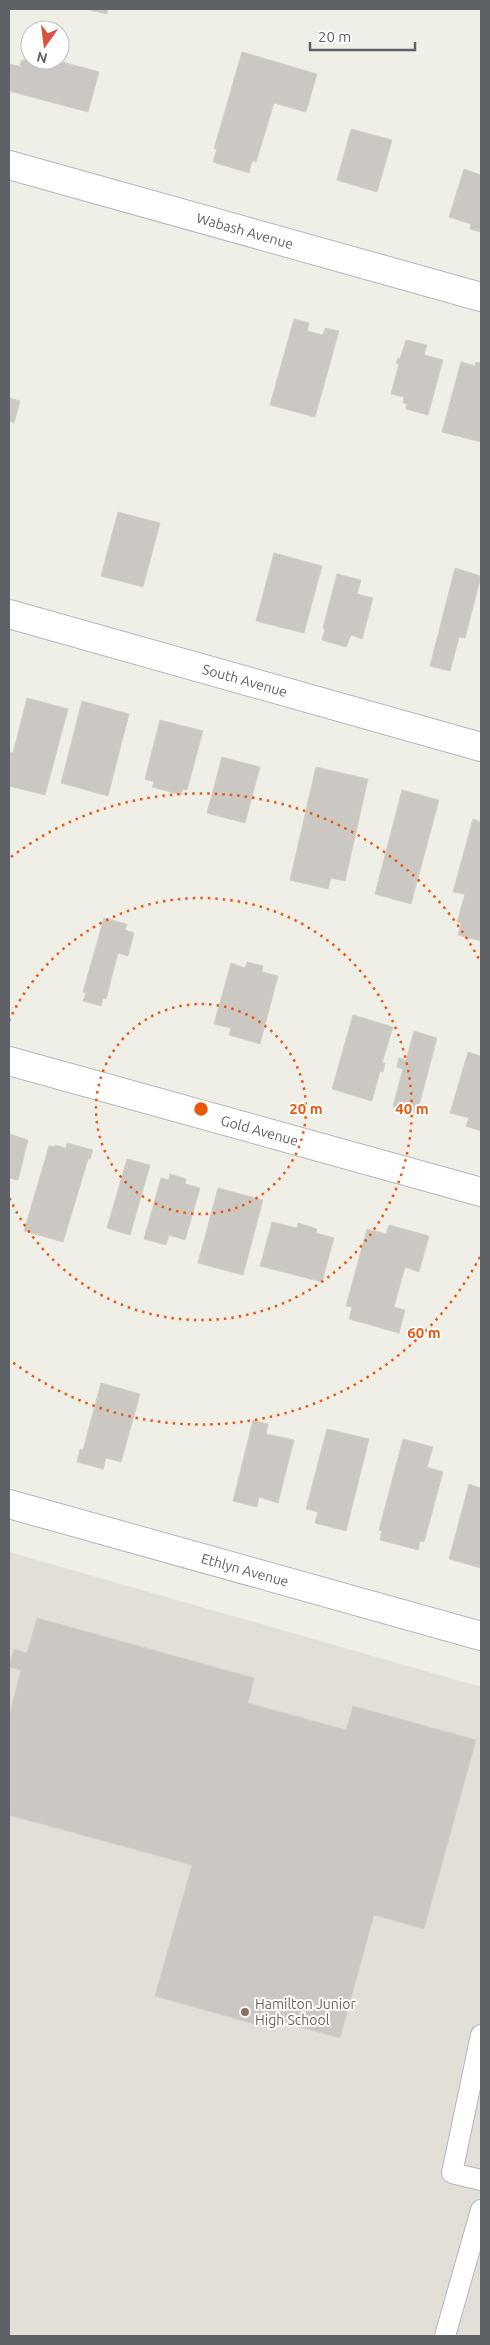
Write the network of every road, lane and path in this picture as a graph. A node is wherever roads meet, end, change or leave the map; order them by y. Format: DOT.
graph roads {
  1 [pos="9,165"];
  2 [pos="481,297"];
  3 [pos="9,614"];
  4 [pos="481,747"];
  5 [pos="9,1061"];
  6 [pos="481,1192"];
  7 [pos="9,1504"];
  8 [pos="481,1636"];
  9 [pos="481,2035"];
  10 [pos="481,2180"];
  11 [pos="481,2210"];
  12 [pos="445,2336"];
  1 -- 2 [label="street, Wabash Avenue"];
  3 -- 4 [label="street, South Avenue"];
  5 -- 6 [label="street, Gold Avenue"];
  7 -- 8 [label="street, Ethlyn Avenue"];
  9 -- 10 [label="lane"];
  11 -- 12 [label="lane"];
}
